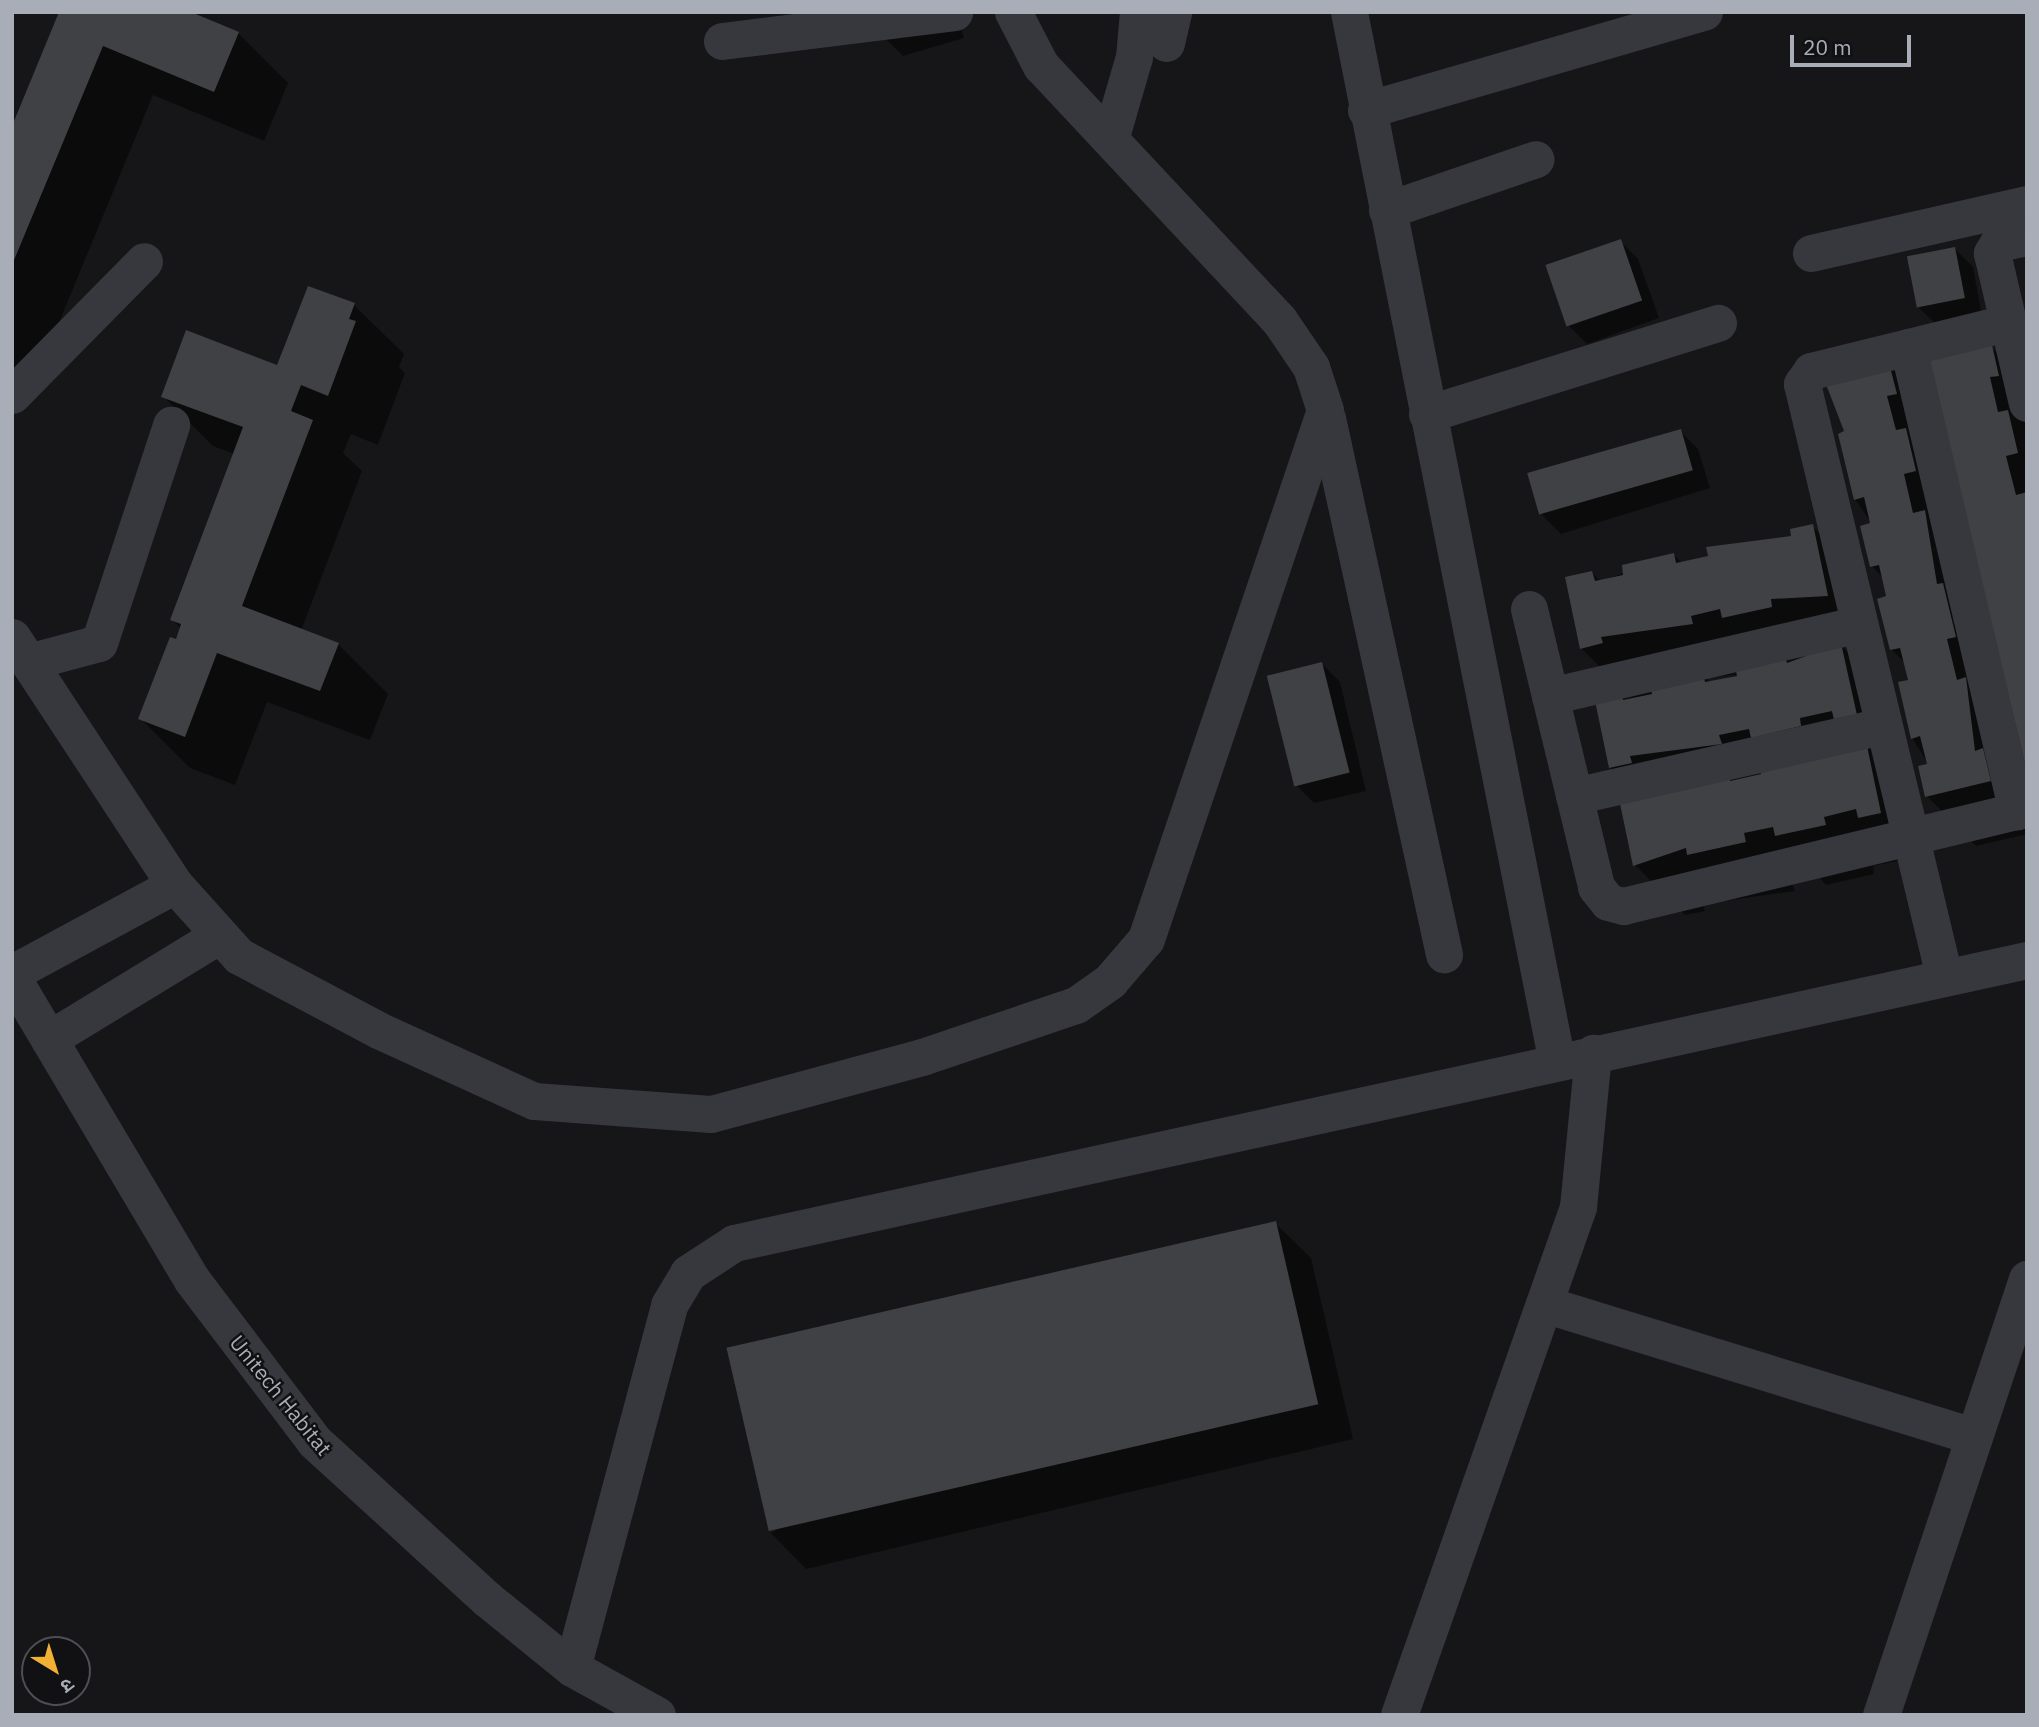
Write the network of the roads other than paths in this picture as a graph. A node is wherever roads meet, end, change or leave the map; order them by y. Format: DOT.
graph roads {
  1 [pos="954,12"];
  2 [pos="1013,12"];
  3 [pos="1138,12"];
  4 [pos="1349,12"];
  5 [pos="1704,12"];
  6 [pos="722,41"];
  7 [pos="1366,110"];
  8 [pos="1111,136"];
  9 [pos="1536,159"];
  10 [pos="2027,204"];
  11 [pos="1387,210"];
  12 [pos="2027,237"];
  13 [pos="1811,253"];
  14 [pos="144,261"];
  15 [pos="1718,323"];
  16 [pos="2007,323"];
  17 [pos="1908,347"];
  18 [pos="12,395"];
  19 [pos="2027,403"];
  20 [pos="1325,410"];
  21 [pos="1427,414"];
  22 [pos="171,425"];
  23 [pos="1529,609"];
  24 [pos="1859,624"];
  25 [pos="20,649"];
  26 [pos="1550,696"];
  27 [pos="1883,726"];
  28 [pos="1574,796"];
  29 [pos="2022,809"];
  30 [pos="1908,835"];
  31 [pos="175,885"];
  32 [pos="218,936"];
  33 [pos="1444,954"];
  34 [pos="2027,960"];
  35 [pos="12,975"];
  36 [pos="1944,976"];
  37 [pos="49,1039"];
  38 [pos="1593,1053"];
  39 [pos="1557,1062"];
  40 [pos="2027,1279"];
  41 [pos="1544,1304"];
  42 [pos="1974,1436"];
  43 [pos="572,1668"];
  44 [pos="657,1715"];
  45 [pos="1399,1715"];
  46 [pos="1881,1715"];
  1 -- 6 [label="street"];
  2 -- 8 [label="street"];
  3 -- 8 [label="street"];
  4 -- 7 [label="street"];
  5 -- 7 [label="street"];
  7 -- 11 [label="street"];
  8 -- 20 [label="street"];
  9 -- 11 [label="street"];
  10 -- 13 [label="street"];
  11 -- 21 [label="street"];
  12 -- 16 [label="street"];
  14 -- 18 [label="street"];
  15 -- 21 [label="street"];
  16 -- 17 [label="street"];
  16 -- 19 [label="street"];
  17 -- 24 [label="street"];
  17 -- 29 [label="street"];
  20 -- 32 [label="street"];
  20 -- 33 [label="street"];
  21 -- 39 [label="street"];
  22 -- 25 [label="street"];
  23 -- 26 [label="street"];
  24 -- 26 [label="street"];
  24 -- 27 [label="street"];
  25 -- 31 [label="street"];
  26 -- 28 [label="street"];
  27 -- 28 [label="street"];
  27 -- 30 [label="street"];
  28 -- 30 [label="street"];
  29 -- 30 [label="street"];
  30 -- 36 [label="street"];
  31 -- 32 [label="street"];
  31 -- 35 [label="street"];
  32 -- 37 [label="street"];
  34 -- 36 [label="street"];
  35 -- 37 [label="street, Unitech Habitat"];
  36 -- 38 [label="street"];
  37 -- 43 [label="street, Unitech Habitat"];
  38 -- 39 [label="street"];
  38 -- 41 [label="street"];
  39 -- 43 [label="street"];
  40 -- 42 [label="street"];
  41 -- 42 [label="street"];
  41 -- 45 [label="street"];
  42 -- 46 [label="street"];
  43 -- 44 [label="street, Unitech Habitat"];
}
